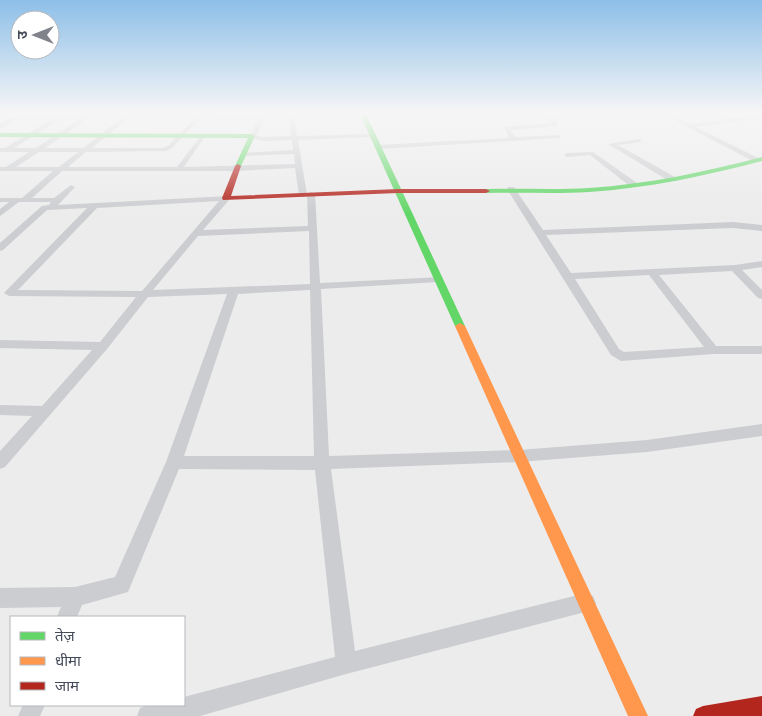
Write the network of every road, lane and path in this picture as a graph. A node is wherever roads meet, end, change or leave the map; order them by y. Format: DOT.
graph roads {
  1 [pos="40,147"];
  2 [pos="87,147"];
  3 [pos="169,147"];
  4 [pos="194,147"];
  5 [pos="246,147"];
  6 [pos="296,147"];
  7 [pos="378,147"];
  8 [pos="617,147"];
  9 [pos="730,147"];
  10 [pos="36,150"];
  11 [pos="2,151"];
  12 [pos="82,151"];
  13 [pos="296,152"];
  14 [pos="242,155"];
  15 [pos="567,155"];
  16 [pos="758,162"];
  17 [pos="299,166"];
  18 [pos="4,169"];
  19 [pos="179,169"];
  20 [pos="237,169"];
  21 [pos="58,170"];
  22 [pos="0,174"];
  23 [pos="672,179"];
  24 [pos="634,185"];
  25 [pos="71,187"];
  26 [pos="511,189"];
  27 [pos="398,191"];
  28 [pos="307,194"];
  29 [pos="226,198"];
  30 [pos="0,200"];
  31 [pos="21,200"];
  32 [pos="54,204"];
  33 [pos="93,207"];
  34 [pos="0,214"];
  35 [pos="312,228"];
  36 [pos="762,228"];
  37 [pos="196,233"];
  38 [pos="540,233"];
  39 [pos="0,248"];
  40 [pos="762,264"];
  41 [pos="735,268"];
  42 [pos="652,272"];
  43 [pos="570,276"];
  44 [pos="438,279"];
  45 [pos="316,286"];
  46 [pos="234,290"];
  47 [pos="9,293"];
  48 [pos="144,294"];
  49 [pos="762,296"];
  50 [pos="0,301"];
  51 [pos="0,344"];
  52 [pos="103,346"];
  53 [pos="713,350"];
  54 [pos="762,350"];
  55 [pos="0,410"];
  56 [pos="45,411"];
  57 [pos="762,430"];
  58 [pos="519,456"];
  59 [pos="0,462"];
  60 [pos="174,462"];
  61 [pos="322,463"];
  62 [pos="75,597"];
  63 [pos="0,598"];
  64 [pos="586,603"];
  65 [pos="67,616"];
  66 [pos="346,664"];
  67 [pos="762,706"];
  68 [pos="148,716"];
  69 [pos="638,716"];
  70 [pos="703,716"];
  1 -- 10 [label="street"];
  2 -- 12 [label="street"];
  3 -- 12 [label="street"];
  4 -- 19 [label="street"];
  5 -- 14 [label="street"];
  6 -- 13 [label="street"];
  7 -- 27 [label="street"];
  8 -- 23 [label="street"];
  9 -- 16 [label="street"];
  10 -- 11 [label="street"];
  10 -- 12 [label="street"];
  10 -- 18 [label="street"];
  12 -- 21 [label="street"];
  13 -- 14 [label="street"];
  13 -- 17 [label="street"];
  14 -- 20 [label="street"];
  15 -- 24 [label="street"];
  16 -- 23 [label="street"];
  17 -- 20 [label="street"];
  17 -- 28 [label="street"];
  18 -- 21 [label="street"];
  18 -- 22 [label="street"];
  19 -- 20 [label="street"];
  19 -- 21 [label="street"];
  20 -- 29 [label="street"];
  21 -- 31 [label="street"];
  23 -- 24 [label="street"];
  24 -- 26 [label="street"];
  25 -- 32 [label="street"];
  26 -- 27 [label="street"];
  26 -- 38 [label="street"];
  27 -- 28 [label="street"];
  27 -- 44 [label="street"];
  28 -- 29 [label="street"];
  28 -- 35 [label="street"];
  29 -- 33 [label="street"];
  29 -- 37 [label="street"];
  30 -- 31 [label="street"];
  31 -- 32 [label="street"];
  31 -- 34 [label="street"];
  32 -- 33 [label="street"];
  32 -- 39 [label="street"];
  33 -- 47 [label="street"];
  35 -- 37 [label="street"];
  35 -- 45 [label="street"];
  36 -- 38 [label="street"];
  37 -- 48 [label="street"];
  38 -- 43 [label="street"];
  40 -- 41 [label="street"];
  41 -- 42 [label="street"];
  41 -- 49 [label="street"];
  42 -- 43 [label="street"];
  42 -- 53 [label="street"];
  43 -- 53 [label="street"];
  44 -- 45 [label="street"];
  44 -- 58 [label="street"];
  45 -- 46 [label="street"];
  45 -- 61 [label="street"];
  46 -- 48 [label="street"];
  46 -- 60 [label="street"];
  47 -- 48 [label="street"];
  47 -- 50 [label="street"];
  48 -- 52 [label="street"];
  51 -- 52 [label="street"];
  52 -- 56 [label="street"];
  53 -- 54 [label="street"];
  55 -- 56 [label="street"];
  56 -- 59 [label="street"];
  57 -- 58 [label="street"];
  58 -- 61 [label="street"];
  58 -- 64 [label="street"];
  60 -- 61 [label="street"];
  60 -- 62 [label="street"];
  61 -- 66 [label="street"];
  62 -- 63 [label="street"];
  62 -- 65 [label="street"];
  64 -- 66 [label="street"];
  64 -- 69 [label="street"];
  66 -- 68 [label="street"];
  67 -- 70 [label="street"];
}
